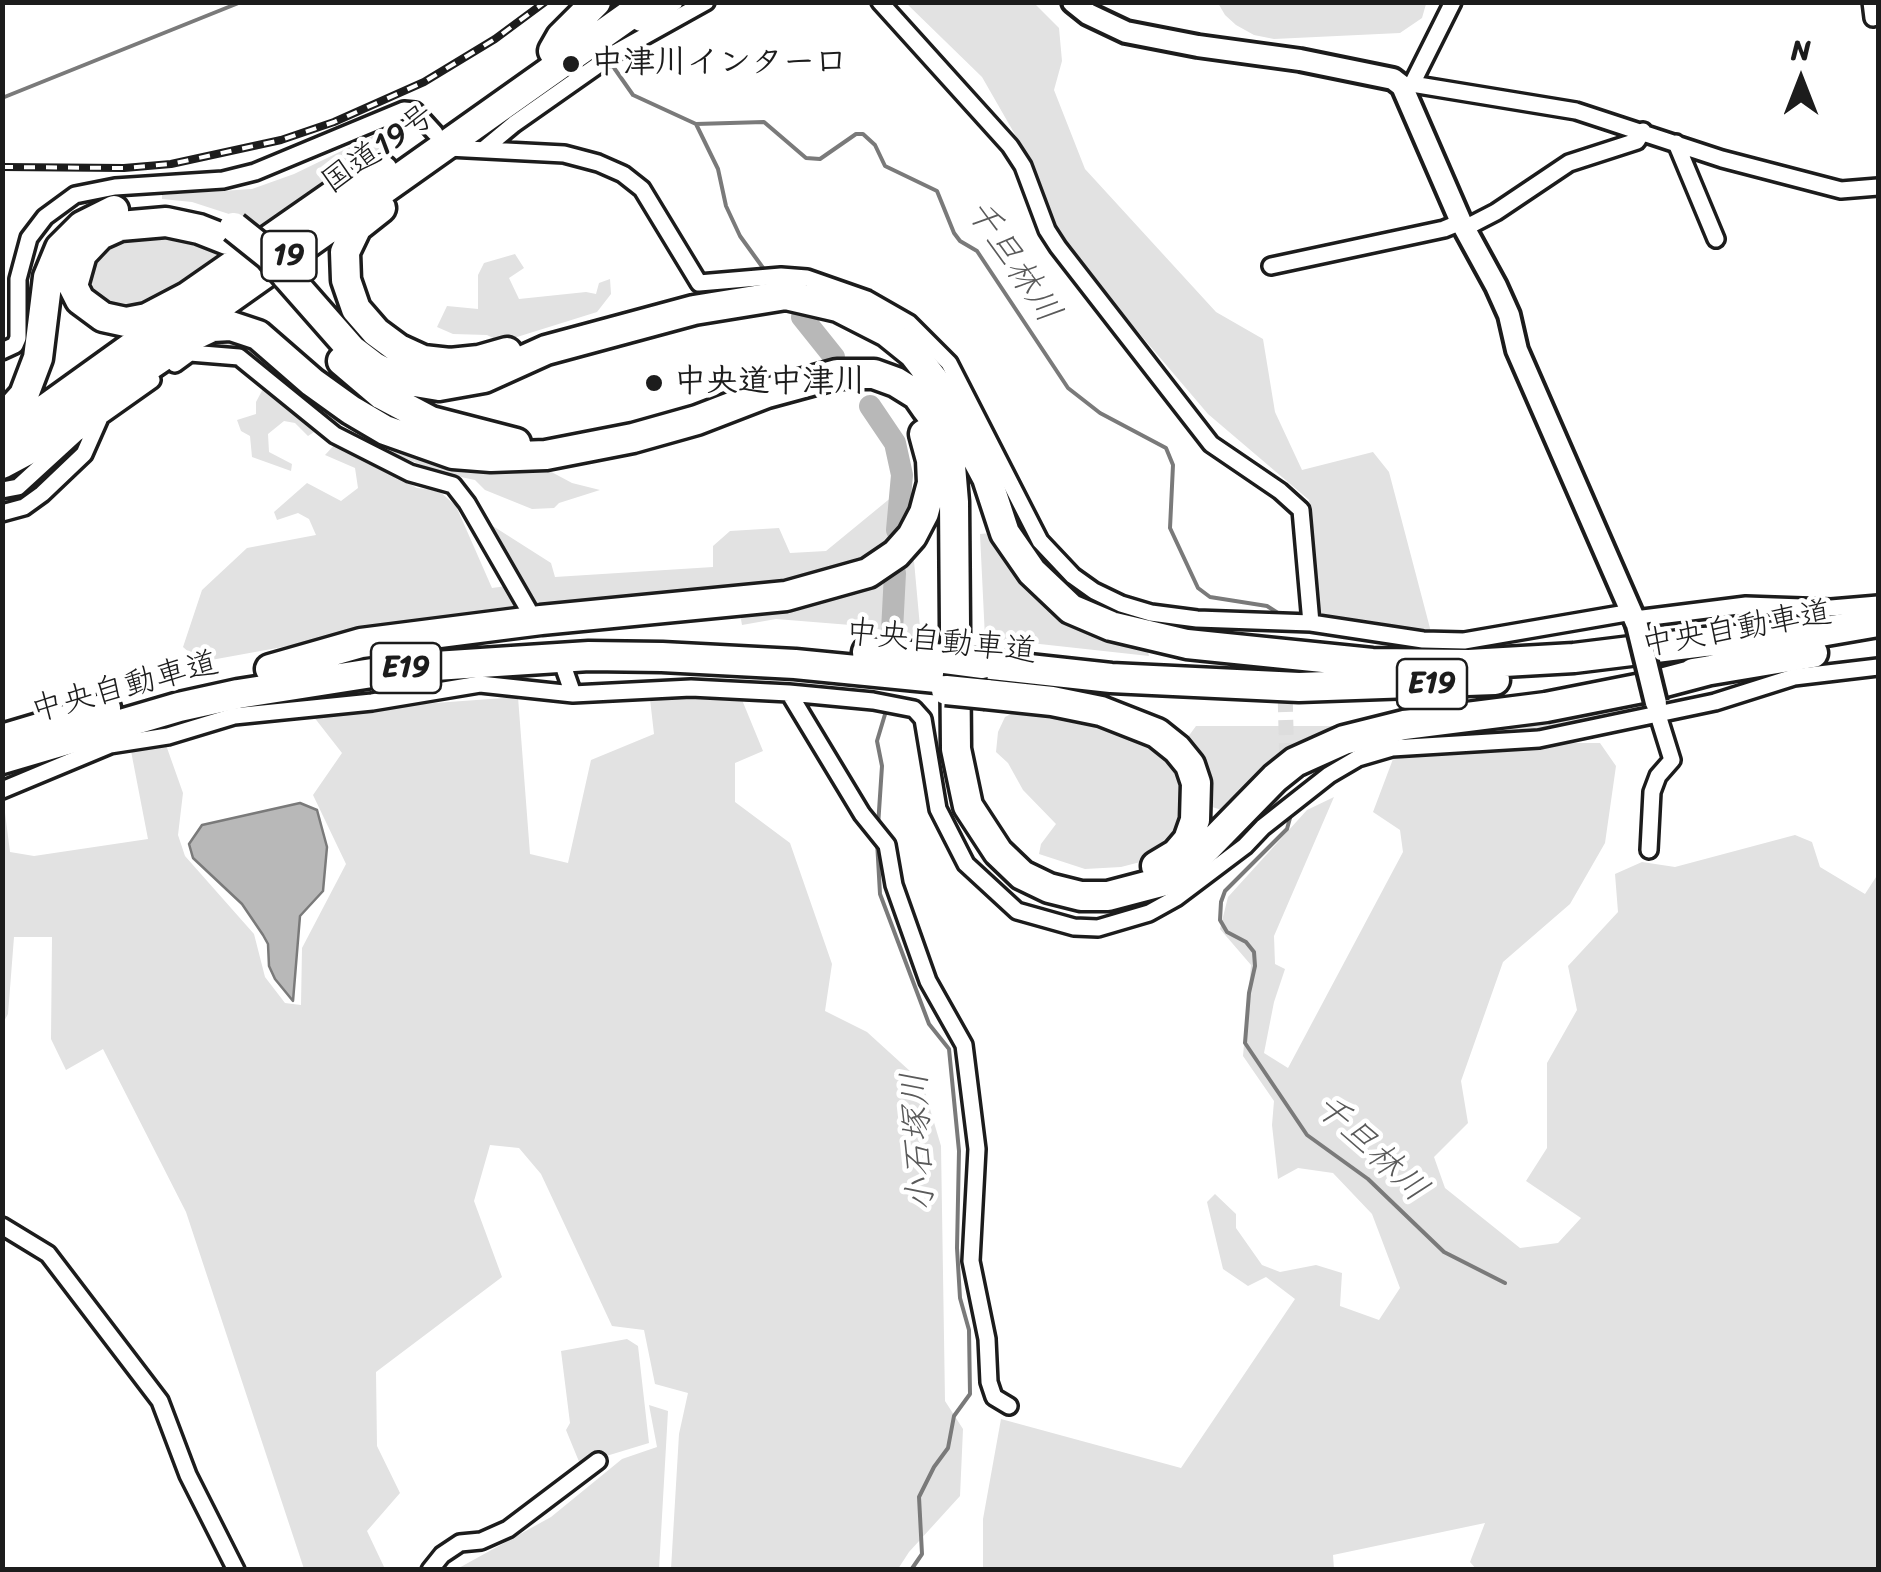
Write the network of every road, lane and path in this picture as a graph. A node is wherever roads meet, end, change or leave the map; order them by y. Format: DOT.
graph roads {
  1 [pos="596,2"];
  2 [pos="619,2"];
  3 [pos="648,2"];
  4 [pos="675,2"];
  5 [pos="706,2"];
  6 [pos="880,2"];
  7 [pos="1073,2"];
  8 [pos="1453,2"];
  9 [pos="1870,2"];
  10 [pos="1878,17"];
  11 [pos="565,52"];
  12 [pos="1407,85"];
  13 [pos="1643,131"];
  14 [pos="1676,143"];
  15 [pos="456,144"];
  16 [pos="383,170"];
  17 [pos="1878,187"];
  18 [pos="1463,224"];
  19 [pos="230,234"];
  20 [pos="1716,239"];
  21 [pos="1271,266"];
  22 [pos="281,278"];
  23 [pos="546,350"];
  24 [pos="2,352"];
  25 [pos="815,380"];
  26 [pos="950,410"];
  27 [pos="101,416"];
  28 [pos="2,420"];
  29 [pos="2,440"];
  30 [pos="578,450"];
  31 [pos="2,462"];
  32 [pos="2,490"];
  33 [pos="2,512"];
  34 [pos="1878,604"];
  35 [pos="528,609"];
  36 [pos="1635,619"];
  37 [pos="1878,622"];
  38 [pos="1283,624"];
  39 [pos="1311,624"];
  40 [pos="1798,636"];
  41 [pos="1878,641"];
  42 [pos="1284,642"];
  43 [pos="1878,668"];
  44 [pos="270,670"];
  45 [pos="1710,670"];
  46 [pos="564,671"];
  47 [pos="946,676"];
  48 [pos="984,680"];
  49 [pos="788,692"];
  50 [pos="573,694"];
  51 [pos="1657,709"];
  52 [pos="2,739"];
  53 [pos="2,759"];
  54 [pos="1287,784"];
  55 [pos="2,790"];
  56 [pos="1295,801"];
  57 [pos="1649,850"];
  58 [pos="2,1226"];
  59 [pos="1009,1406"];
  60 [pos="598,1461"];
  61 [pos="236,1570"];
  62 [pos="430,1570"];
  1 -- 11 [label="highway"];
  2 -- 11 [label="highway, 国道19号 / 19"];
  3 -- 11 [label="highway, 国道19号 / 19"];
  4 -- 11 [label="street"];
  5 -- 15 [label="street"];
  6 -- 39 [label="street"];
  7 -- 12 [label="street"];
  8 -- 12 [label="street"];
  9 -- 10 [label="street"];
  11 -- 15 [label="highway, 国道19号 / 19"];
  11 -- 15 [label="highway, 国道19号 / 19"];
  12 -- 13 [label="street"];
  12 -- 18 [label="street"];
  13 -- 14 [label="street"];
  13 -- 18 [label="street"];
  14 -- 17 [label="street"];
  14 -- 20 [label="street"];
  15 -- 16 [label="highway, 国道19号 / 19"];
  15 -- 23 [label="highway"];
  15 -- 24 [label="street"];
  15 -- 31 [label="highway, 国道19号 / 19"];
  15 -- 38 [label="street"];
  16 -- 19 [label="highway"];
  16 -- 29 [label="highway, 国道19号 / 19"];
  18 -- 21 [label="street"];
  18 -- 36 [label="street"];
  19 -- 22 [label="highway"];
  19 -- 28 [label="highway"];
  22 -- 23 [label="highway"];
  22 -- 30 [label="highway"];
  23 -- 26 [label="highway"];
  25 -- 30 [label="highway"];
  25 -- 44 [label="highway"];
  25 -- 45 [label="highway"];
  26 -- 40 [label="highway"];
  26 -- 48 [label="highway"];
  27 -- 32 [label="street"];
  27 -- 33 [label="street"];
  27 -- 35 [label="street"];
  30 -- 31 [label="highway"];
  34 -- 36 [label="street"];
  36 -- 39 [label="street"];
  36 -- 51 [label="street, bridge"];
  37 -- 40 [label="highway, 中央自動車道 / E19"];
  38 -- 39 [label="street"];
  38 -- 42 [label="street"];
  40 -- 48 [label="highway, 中央自動車道 / E19"];
  41 -- 45 [label="highway, 中央自動車道 / E19"];
  43 -- 51 [label="street"];
  44 -- 47 [label="highway, 中央自動車道 / E19"];
  44 -- 52 [label="highway, 中央自動車道 / E19"];
  45 -- 48 [label="highway, 中央自動車道 / E19"];
  46 -- 50 [label="street"];
  47 -- 48 [label="highway, 中央自動車道 / E19"];
  47 -- 53 [label="highway, 中央自動車道 / E19"];
  49 -- 50 [label="street"];
  49 -- 56 [label="street"];
  49 -- 59 [label="street"];
  50 -- 55 [label="street"];
  51 -- 56 [label="street"];
  51 -- 57 [label="street"];
  54 -- 56 [label="street"];
  58 -- 61 [label="street"];
  60 -- 62 [label="street"];
}
